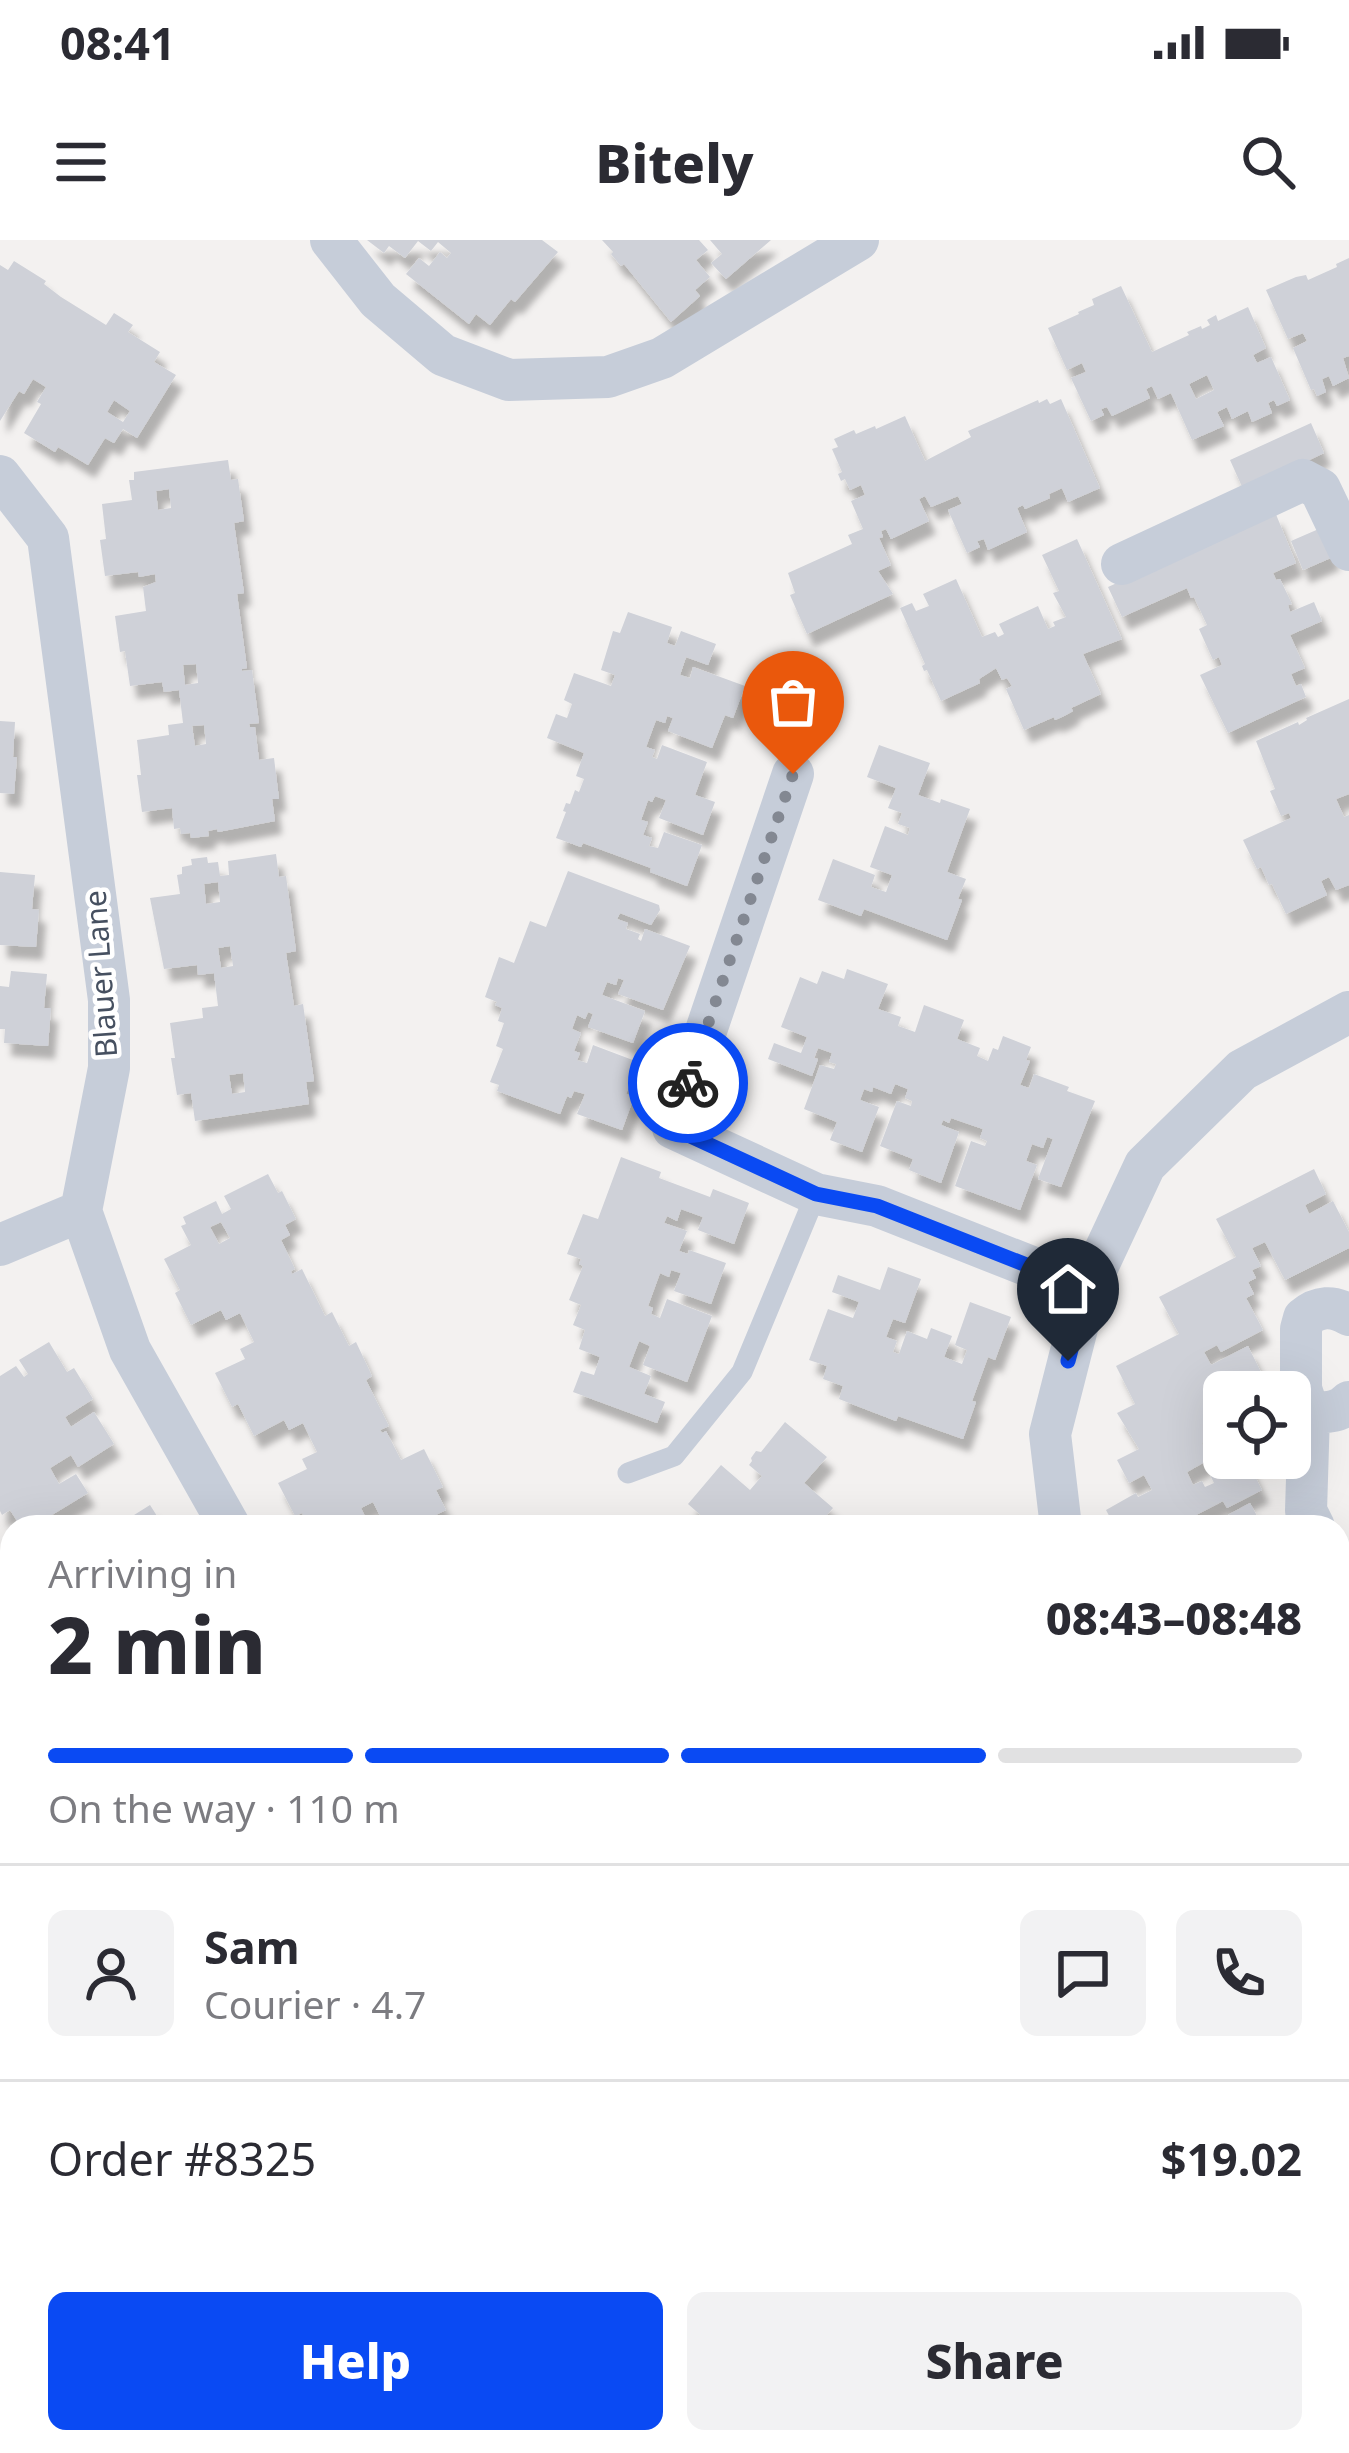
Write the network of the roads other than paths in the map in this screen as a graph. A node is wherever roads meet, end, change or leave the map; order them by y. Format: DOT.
graph roads {
  1 [pos="331,240"];
  2 [pos="856,240"];
  3 [pos="0,476"];
  4 [pos="1349,550"];
  5 [pos="1122,564"];
  6 [pos="793,774"];
  7 [pos="1349,1012"];
  8 [pos="816,1194"];
  9 [pos="81,1211"];
  10 [pos="0,1245"];
  11 [pos="1087,1289"];
  12 [pos="1349,1315"];
  13 [pos="1329,1408"];
  14 [pos="628,1473"];
  15 [pos="223,1515"];
  16 [pos="1060,1515"];
  17 [pos="1308,1515"];
  1 -- 2 [label="street"];
  3 -- 9 [label="street, Blauer Lane"];
  4 -- 5 [label="street"];
  6 -- 8 [label="street"];
  7 -- 11 [label="street"];
  8 -- 11 [label="street"];
  8 -- 14 [label="lane"];
  9 -- 10 [label="street"];
  9 -- 15 [label="street"];
  11 -- 16 [label="street"];
  12 -- 13 [label="street"];
  13 -- 17 [label="street"];
}
